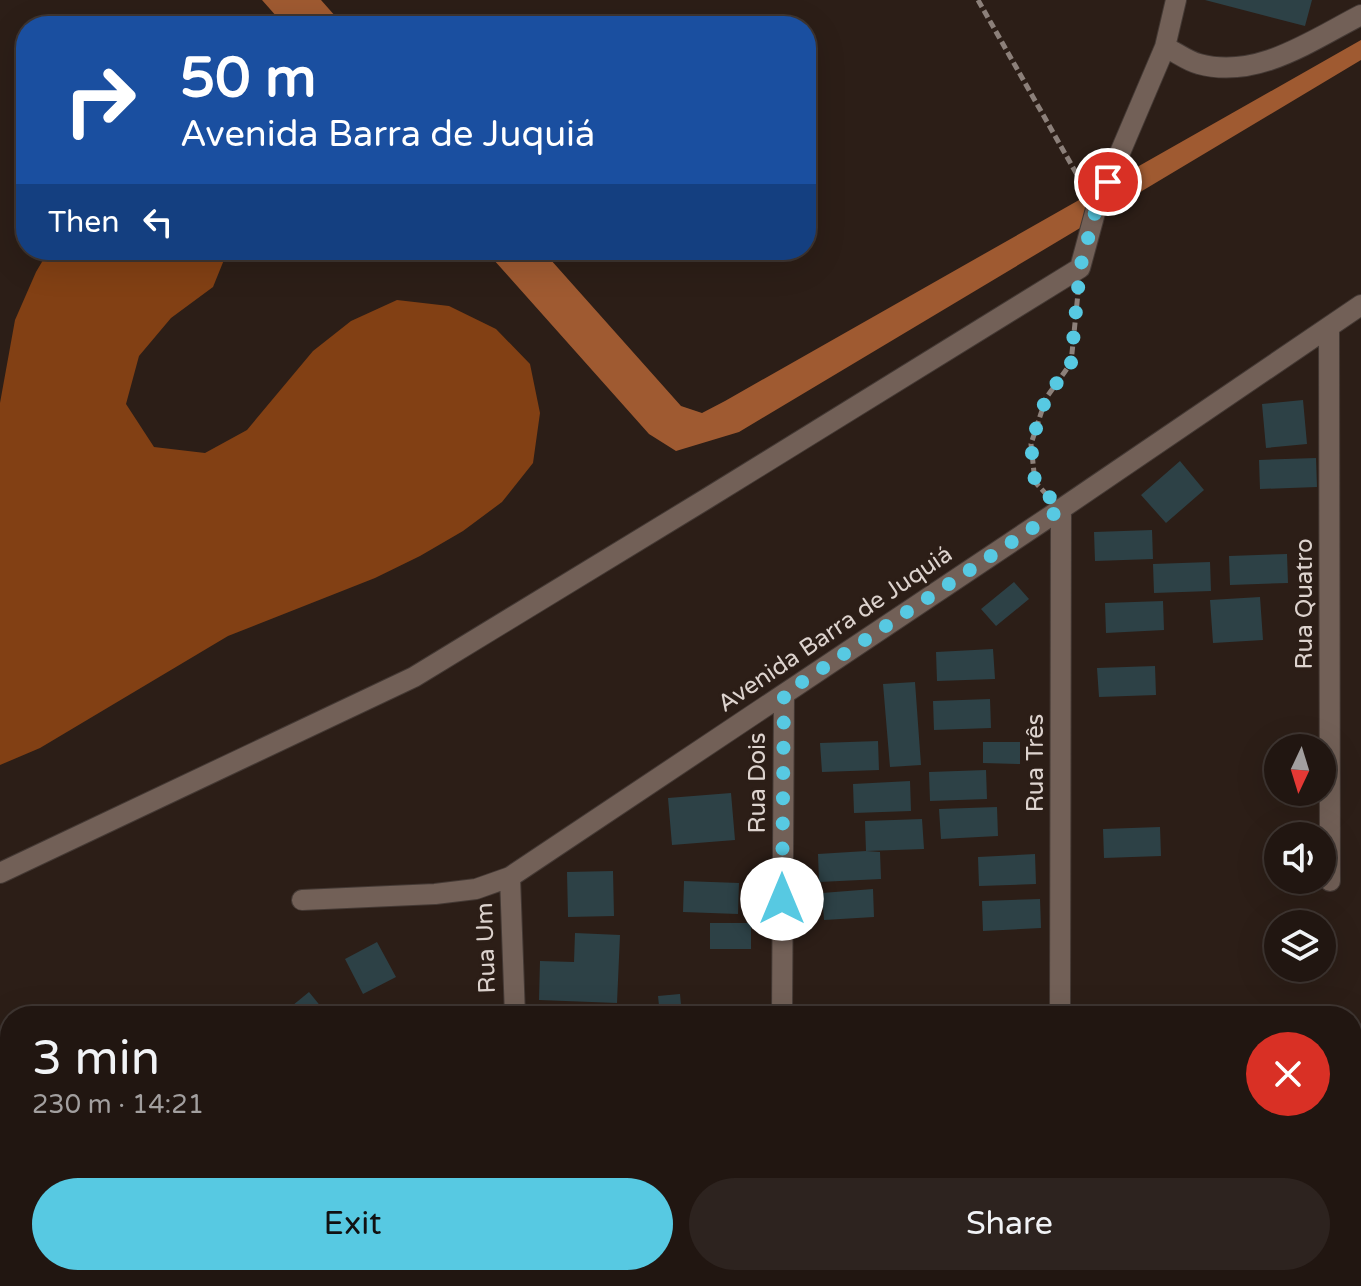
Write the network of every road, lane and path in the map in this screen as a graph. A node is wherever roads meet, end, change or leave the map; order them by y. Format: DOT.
graph roads {
  1 [pos="978,0"];
  2 [pos="1176,0"];
  3 [pos="1361,15"];
  4 [pos="1165,47"];
  5 [pos="1096,209"];
  6 [pos="1080,268"];
  7 [pos="1361,305"];
  8 [pos="1329,327"];
  9 [pos="1061,509"];
  10 [pos="784,694"];
  11 [pos="1330,822"];
  12 [pos="0,873"];
  13 [pos="510,877"];
  14 [pos="302,900"];
  15 [pos="515,1006"];
  16 [pos="782,1006"];
  17 [pos="1060,1006"];
  1 -- 5 [label="path"];
  2 -- 4 [label="street"];
  3 -- 4 [label="street"];
  4 -- 5 [label="street"];
  5 -- 6 [label="street"];
  6 -- 9 [label="path"];
  6 -- 12 [label="street"];
  7 -- 8 [label="street, Avenida Barra de Juquiá"];
  8 -- 9 [label="street, Avenida Barra de Juquiá"];
  8 -- 11 [label="street, Rua Quatro"];
  9 -- 10 [label="street, Avenida Barra de Juquiá"];
  9 -- 17 [label="street, Rua Três"];
  10 -- 13 [label="street, Avenida Barra de Juquiá"];
  10 -- 16 [label="street, Rua Dois"];
  13 -- 14 [label="street, Avenida Barra de Juquiá"];
  13 -- 15 [label="street, Rua Um"];
}
